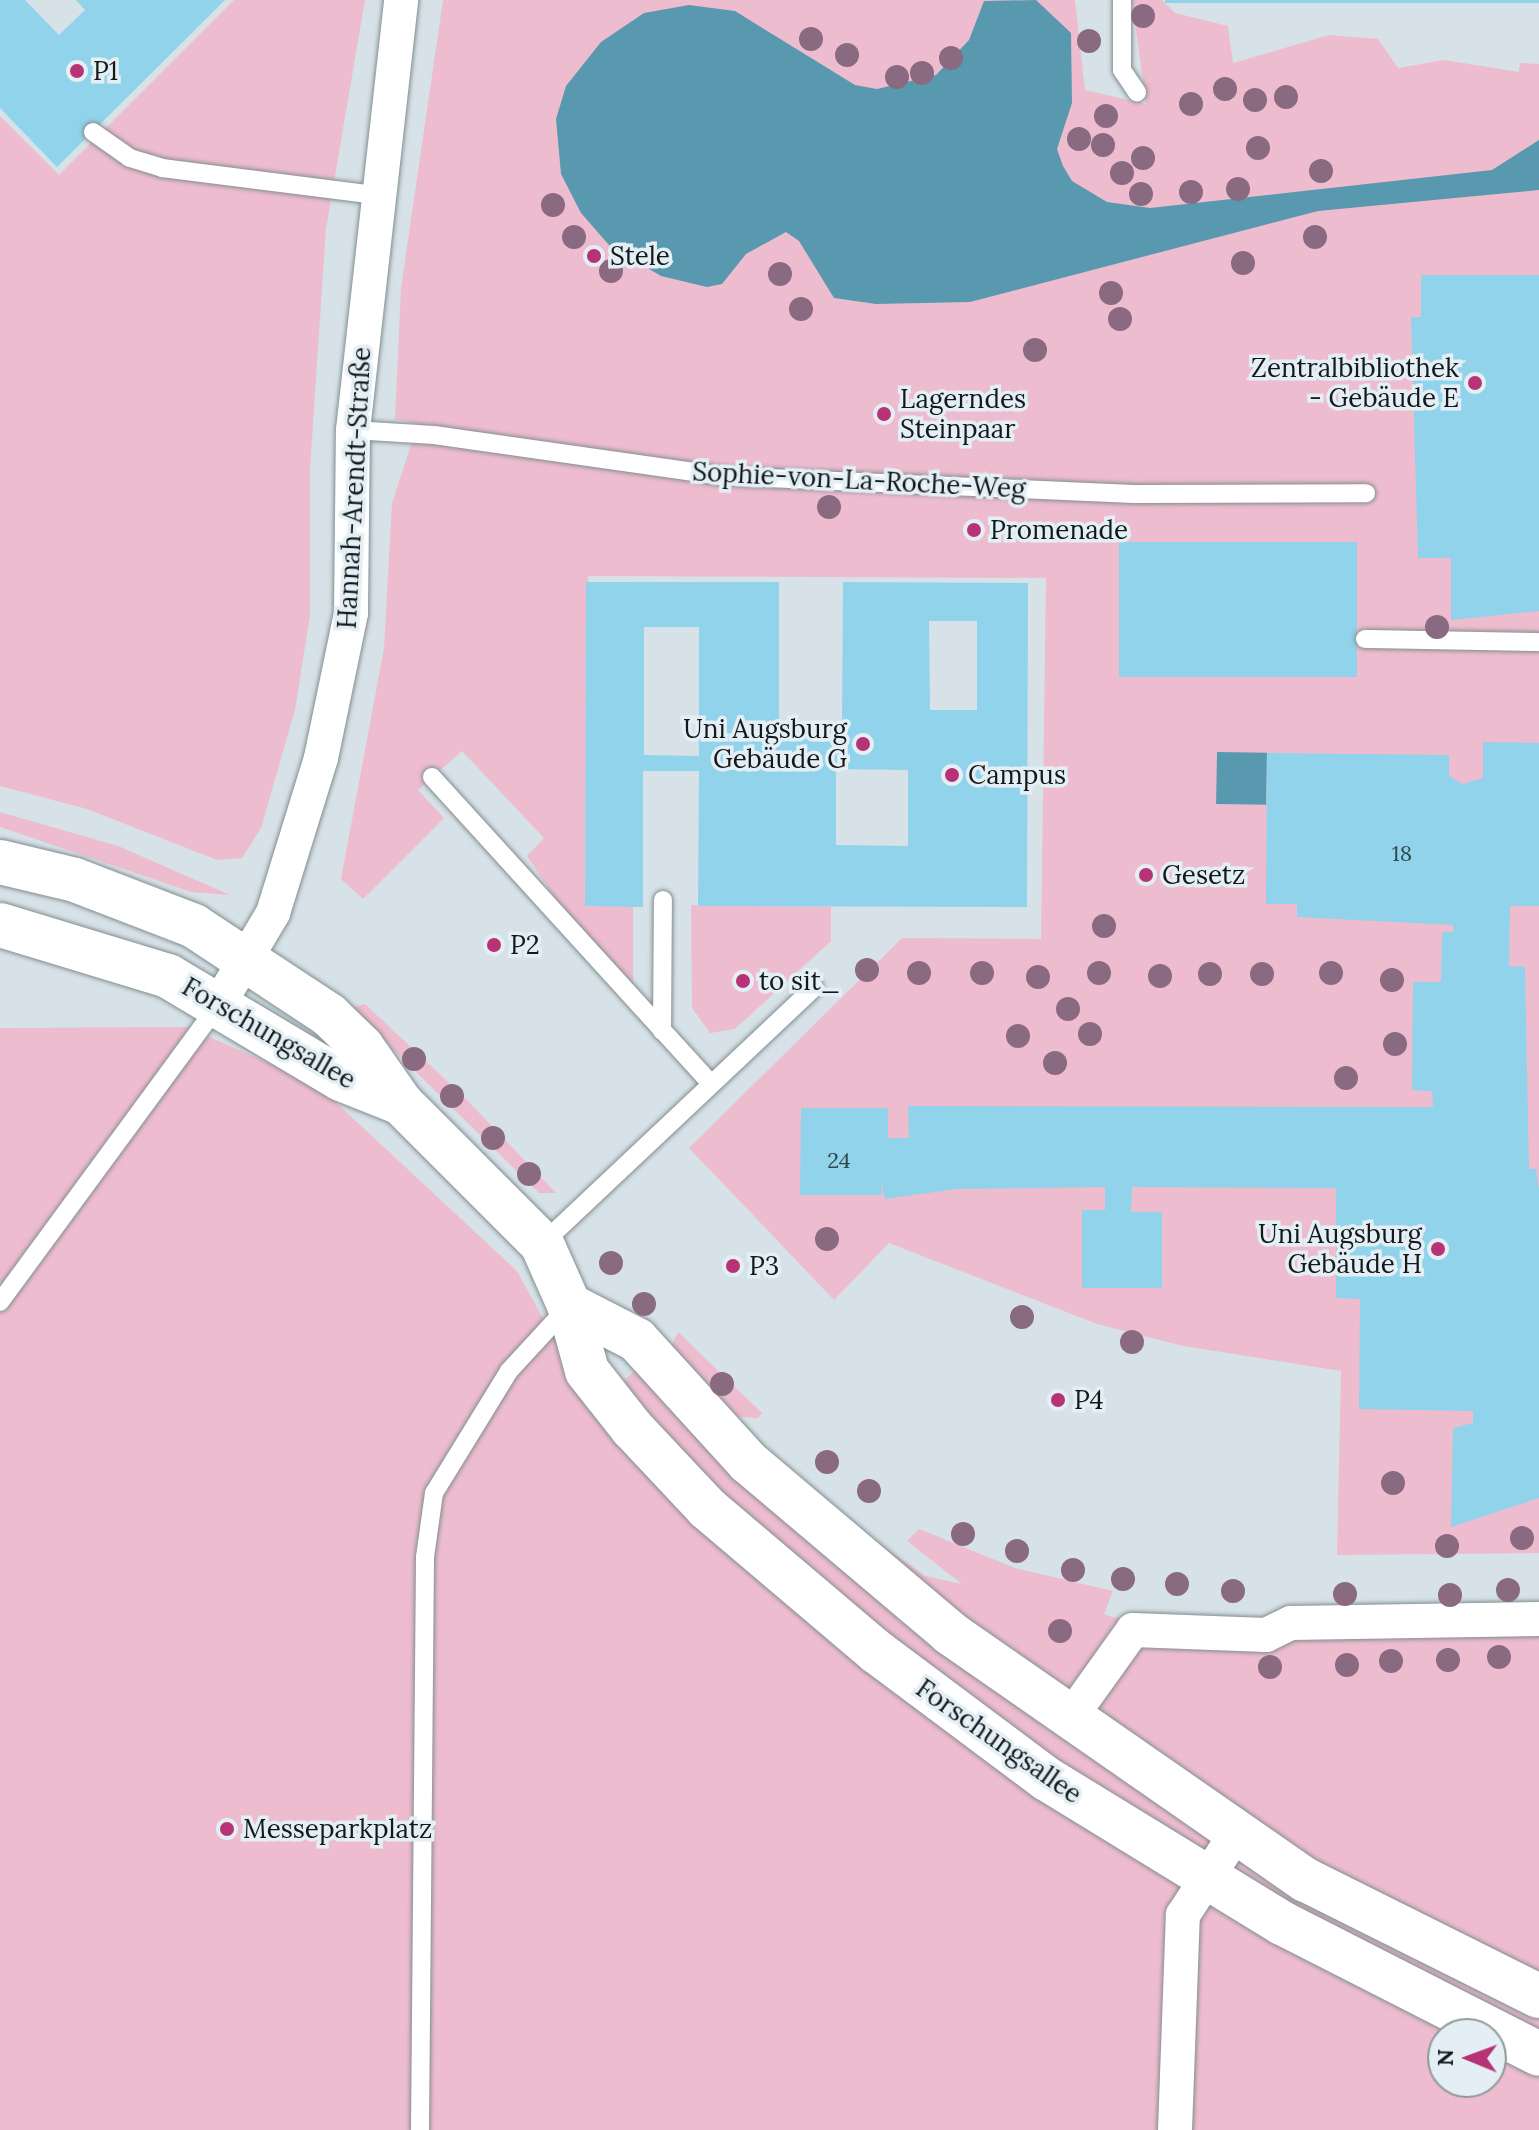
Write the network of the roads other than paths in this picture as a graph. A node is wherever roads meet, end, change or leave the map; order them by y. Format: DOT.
graph roads {
  1 [pos="401,0"];
  2 [pos="1122,0"];
  3 [pos="1137,92"];
  4 [pos="93,132"];
  5 [pos="376,195"];
  6 [pos="353,430"];
  7 [pos="1366,493"];
  8 [pos="1365,639"];
  9 [pos="1539,642"];
  10 [pos="432,777"];
  11 [pos="0,862"];
  12 [pos="663,900"];
  13 [pos="0,925"];
  14 [pos="248,958"];
  15 [pos="814,988"];
  16 [pos="220,1002"];
  17 [pos="662,1031"];
  18 [pos="711,1084"];
  19 [pos="401,1103"];
  20 [pos="542,1244"];
  21 [pos="0,1302"];
  22 [pos="569,1305"];
  23 [pos="1539,1619"];
  24 [pos="1070,1718"];
  25 [pos="1237,1832"];
  26 [pos="1204,1875"];
  27 [pos="1539,1996"];
  28 [pos="1539,2054"];
  29 [pos="420,2130"];
  30 [pos="1175,2130"];
  1 -- 5 [label="street, Hannah-Arendt-Straße"];
  2 -- 3 [label="lane"];
  4 -- 5 [label="lane"];
  5 -- 6 [label="street, Hannah-Arendt-Straße"];
  6 -- 7 [label="lane, Sophie-von-La-Roche-Weg"];
  6 -- 14 [label="street, Hannah-Arendt-Straße"];
  8 -- 9 [label="lane"];
  10 -- 17 [label="lane"];
  11 -- 14 [label="street, Forschungsallee"];
  12 -- 17 [label="lane"];
  13 -- 16 [label="street, Forschungsallee"];
  14 -- 16 [label="street, Hannah-Arendt-Straße"];
  14 -- 19 [label="street, Forschungsallee"];
  15 -- 18 [label="lane"];
  16 -- 19 [label="street, Forschungsallee"];
  16 -- 21 [label="lane"];
  17 -- 18 [label="lane"];
  18 -- 20 [label="lane"];
  19 -- 20 [label="street, Forschungsallee"];
  20 -- 22 [label="street, Forschungsallee"];
  22 -- 24 [label="street"];
  22 -- 26 [label="street, Forschungsallee"];
  22 -- 29 [label="lane"];
  23 -- 24 [label="street"];
  24 -- 25 [label="street"];
  25 -- 26 [label="street"];
  25 -- 27 [label="street"];
  26 -- 28 [label="street, Forschungsallee"];
  26 -- 30 [label="street"];
}
